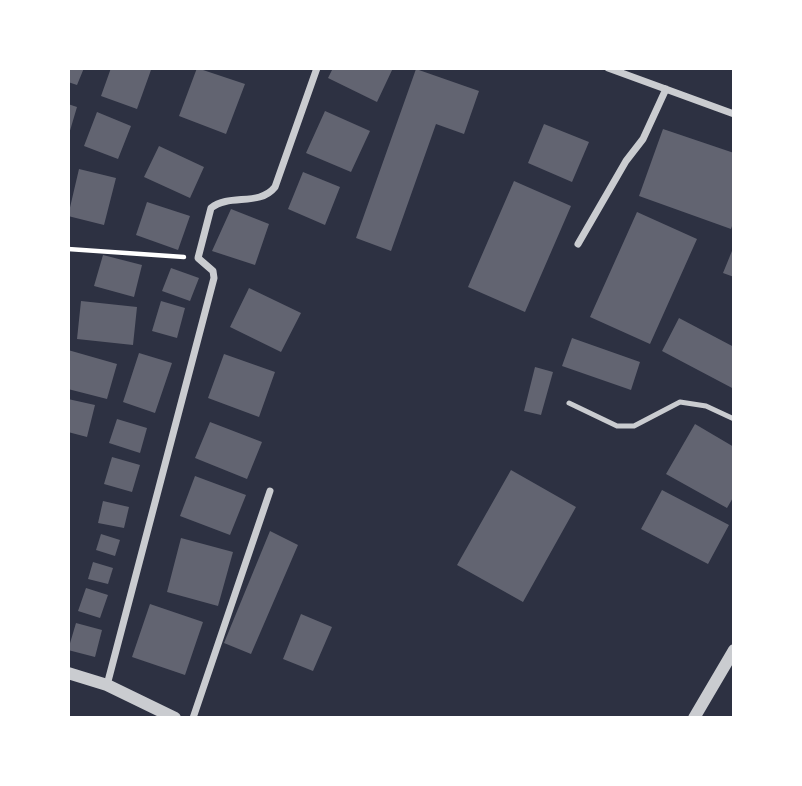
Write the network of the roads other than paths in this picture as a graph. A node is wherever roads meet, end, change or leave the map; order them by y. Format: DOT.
graph roads {
  1 [pos="317,68"];
  2 [pos="608,68"];
  3 [pos="666,89"];
  4 [pos="734,114"];
  5 [pos="578,244"];
  6 [pos="569,403"];
  7 [pos="734,419"];
  8 [pos="270,491"];
  9 [pos="734,650"];
  10 [pos="68,673"];
  11 [pos="107,685"];
  12 [pos="175,718"];
  13 [pos="193,718"];
  14 [pos="694,718"];
  1 -- 11 [label="street"];
  2 -- 3 [label="street"];
  3 -- 4 [label="street"];
  3 -- 5 [label="street"];
  6 -- 7 [label="lane"];
  8 -- 13 [label="street"];
  9 -- 14 [label="street"];
  10 -- 11 [label="street"];
  11 -- 12 [label="street"];
}
